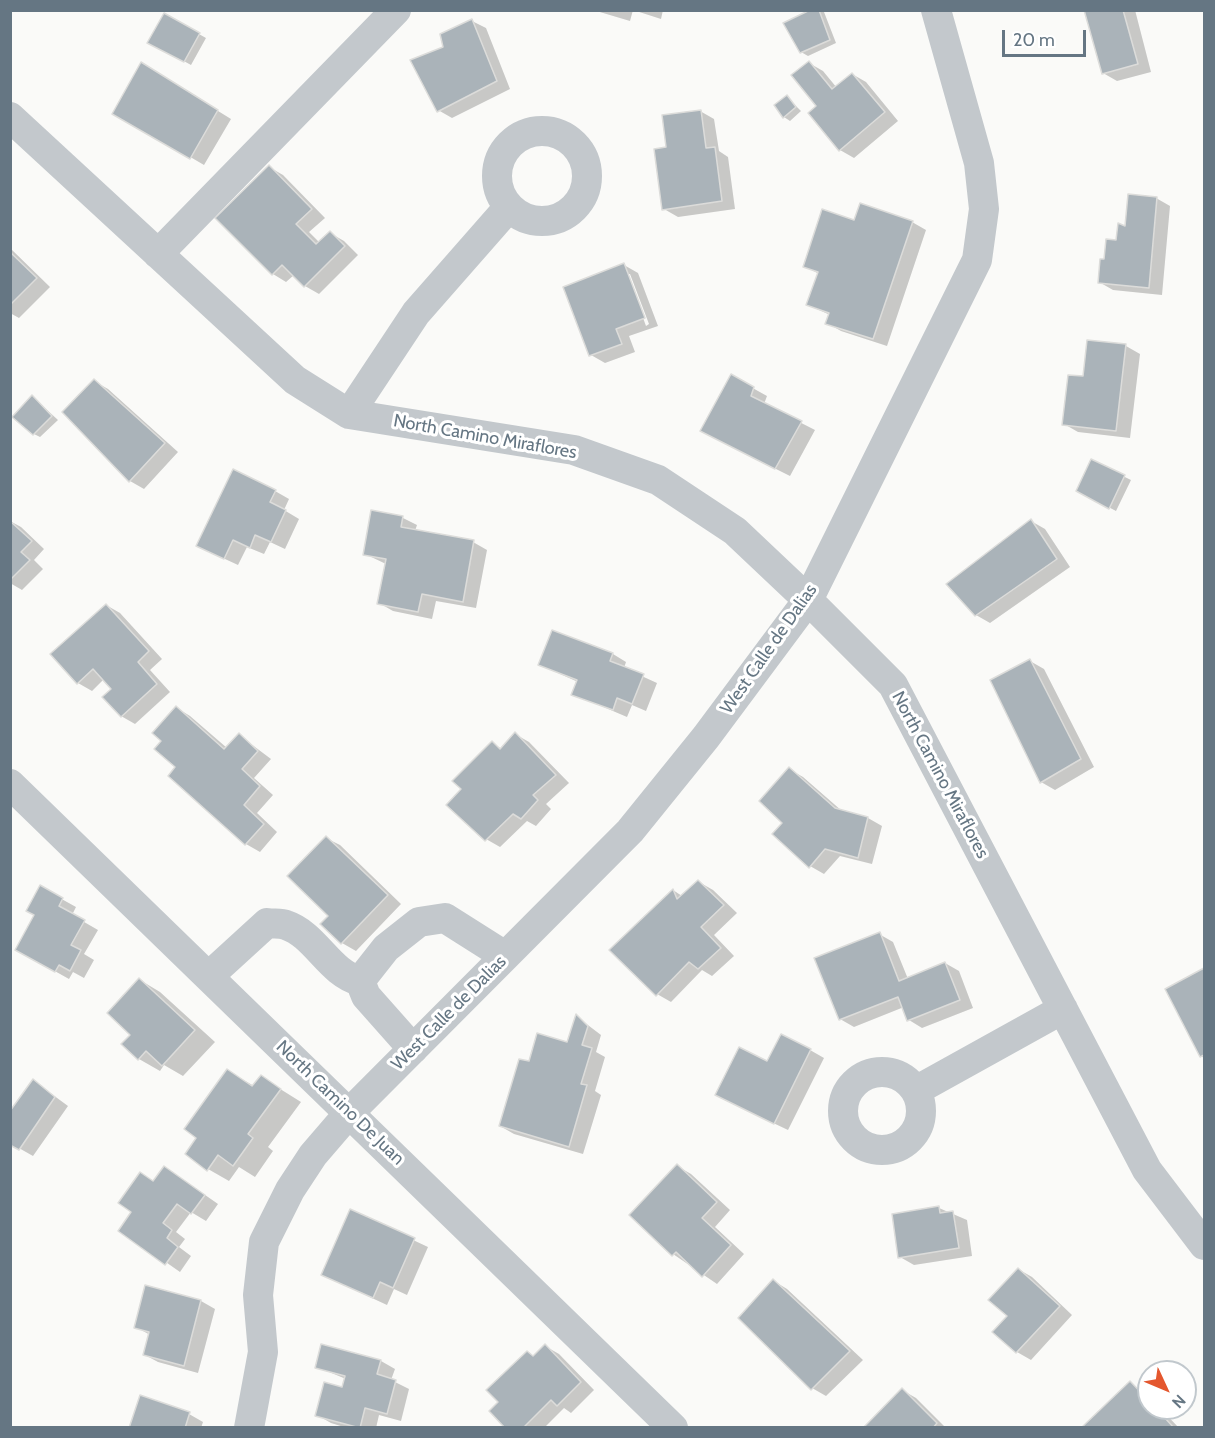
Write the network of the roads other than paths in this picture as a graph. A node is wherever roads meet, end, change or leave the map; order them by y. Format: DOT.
graph roads {
  1 [pos="396,10"];
  2 [pos="936,10"];
  3 [pos="10,117"];
  4 [pos="509,207"];
  5 [pos="158,254"];
  6 [pos="349,414"];
  7 [pos="808,600"];
  8 [pos="16,802"];
  9 [pos="505,956"];
  10 [pos="208,976"];
  11 [pos="360,981"];
  12 [pos="1063,1009"];
  13 [pos="413,1049"];
  14 [pos="917,1090"];
  15 [pos="350,1112"];
  16 [pos="1204,1245"];
  17 [pos="669,1426"];
  18 [pos="249,1428"];
  1 -- 5 [label="street"];
  2 -- 7 [label="street, West Calle de Dalias"];
  3 -- 5 [label="street, North Camino Miraflores"];
  4 -- 6 [label="street"];
  5 -- 6 [label="street, North Camino Miraflores"];
  6 -- 7 [label="street, North Camino Miraflores"];
  7 -- 9 [label="street, West Calle de Dalias"];
  7 -- 12 [label="street, North Camino Miraflores"];
  8 -- 10 [label="street, North Camino De Juan"];
  9 -- 11 [label="street"];
  9 -- 13 [label="street, West Calle de Dalias"];
  10 -- 11 [label="street"];
  10 -- 15 [label="street, North Camino De Juan"];
  11 -- 13 [label="street"];
  12 -- 14 [label="street"];
  12 -- 16 [label="street, North Camino Miraflores"];
  13 -- 15 [label="street, West Calle de Dalias"];
  15 -- 17 [label="street, North Camino De Juan"];
  15 -- 18 [label="street"];
}
